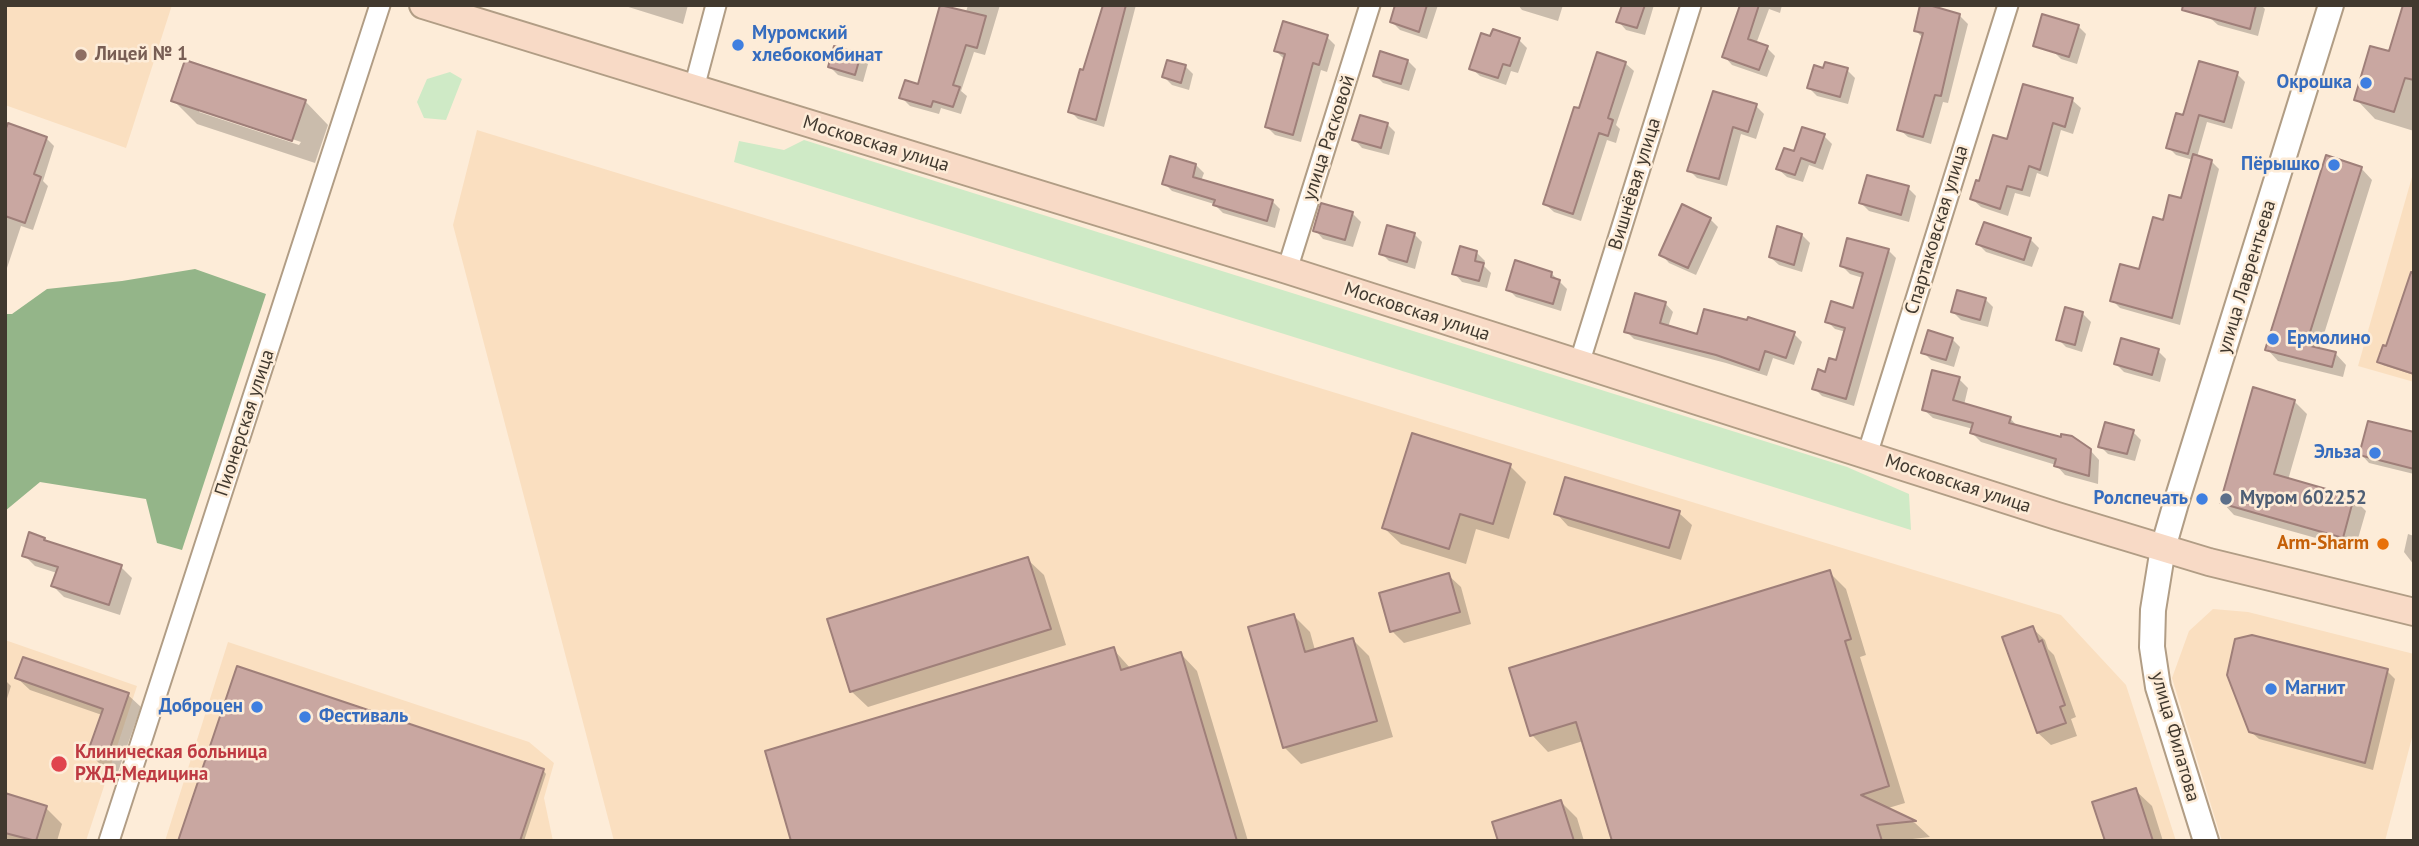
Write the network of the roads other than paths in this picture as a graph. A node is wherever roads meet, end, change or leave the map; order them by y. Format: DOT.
graph roads {
  1 [pos="380,5"];
  2 [pos="423,5"];
  3 [pos="716,5"];
  4 [pos="1370,5"];
  5 [pos="1691,5"];
  6 [pos="2008,5"];
  7 [pos="2332,5"];
  8 [pos="694,88"];
  9 [pos="1287,270"];
  10 [pos="1579,364"];
  11 [pos="1867,455"];
  12 [pos="2163,548"];
  13 [pos="2414,612"];
  14 [pos="110,841"];
  15 [pos="2206,841"];
  1 -- 14 [label="street, Пионерская улица"];
  2 -- 8 [label="main road, Московская улица"];
  3 -- 8 [label="street"];
  4 -- 9 [label="street, улица Расковой"];
  5 -- 10 [label="street, Вишнёвая улица"];
  6 -- 11 [label="street, Спартаковская улица"];
  7 -- 12 [label="street, улица Лаврентьева"];
  8 -- 9 [label="main road, Московская улица"];
  9 -- 10 [label="main road, Московская улица"];
  10 -- 11 [label="main road, Московская улица"];
  11 -- 12 [label="main road, Московская улица"];
  12 -- 13 [label="main road, Московская улица"];
  12 -- 15 [label="street, улица Филатова"];
}
